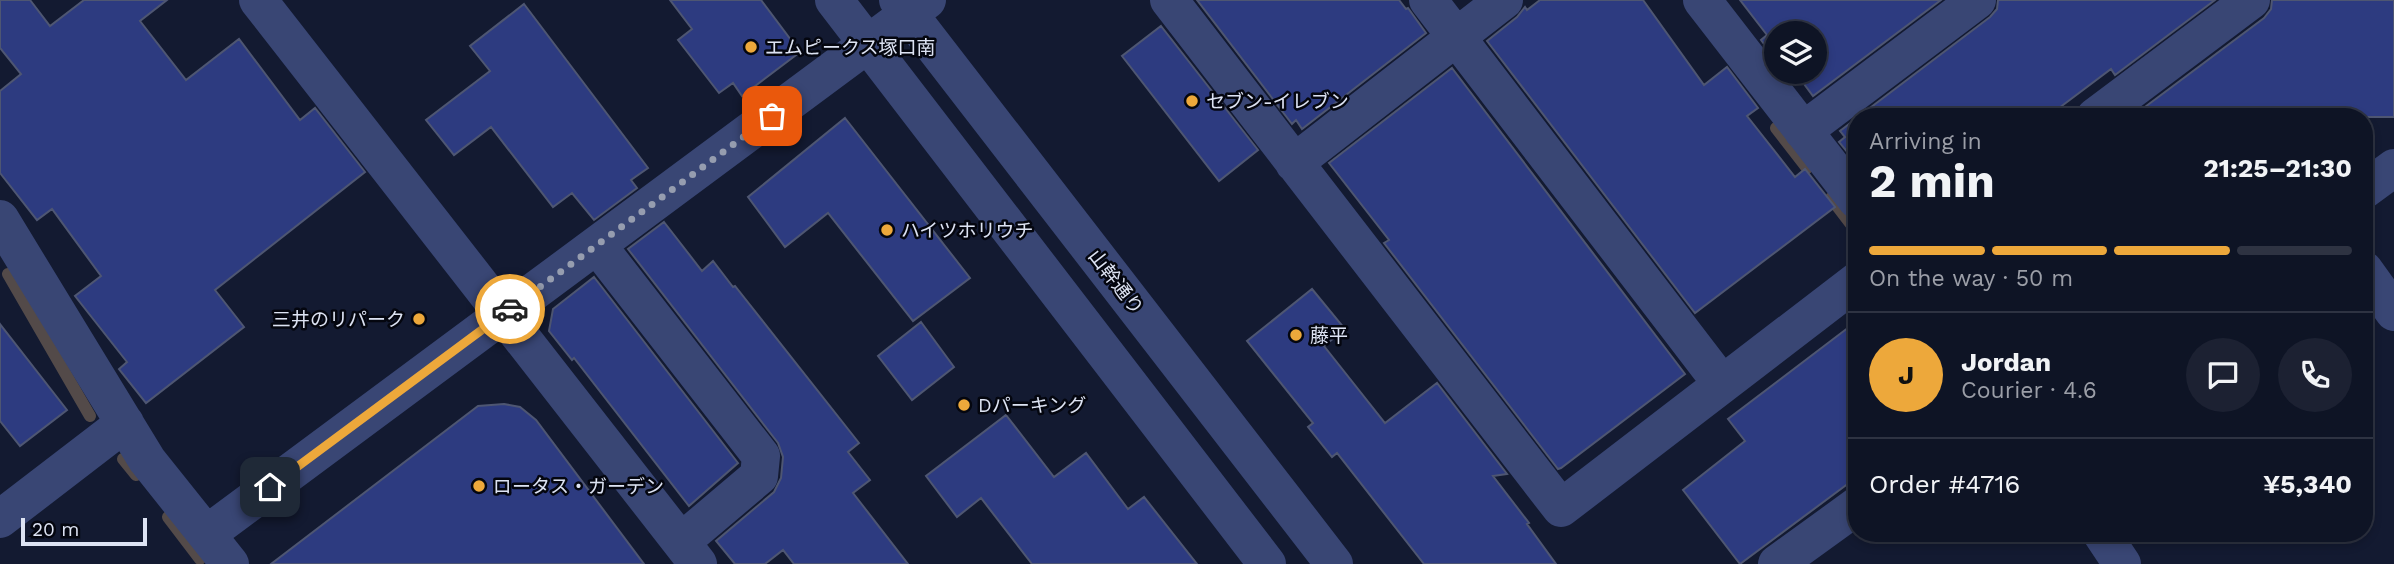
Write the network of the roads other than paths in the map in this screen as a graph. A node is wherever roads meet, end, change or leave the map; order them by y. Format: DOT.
graph roads {
  1 [pos="258,0"];
  2 [pos="834,0"];
  3 [pos="1169,0"];
  4 [pos="1428,0"];
  5 [pos="1504,0"];
  6 [pos="1976,0"];
  7 [pos="2250,0"];
  8 [pos="1710,3"];
  9 [pos="911,5"];
  10 [pos="1456,37"];
  11 [pos="868,45"];
  12 [pos="2107,108"];
  13 [pos="1803,131"];
  14 [pos="1294,163"];
  15 [pos="2394,169"];
  16 [pos="2373,184"];
  17 [pos="1848,188"];
  18 [pos="6,243"];
  19 [pos="597,245"];
  20 [pos="2373,283"];
  21 [pos="1848,288"];
  22 [pos="2394,312"];
  23 [pos="503,315"];
  24 [pos="1722,384"];
  25 [pos="125,423"];
  26 [pos="1848,513"];
  27 [pos="0,519"];
  28 [pos="207,534"];
  29 [pos="2107,542"];
  30 [pos="689,553"];
  31 [pos="230,564"];
  32 [pos="1267,564"];
  33 [pos="1334,564"];
  34 [pos="1777,564"];
  35 [pos="2122,564"];
  1 -- 23 [label="street"];
  2 -- 11 [label="street"];
  3 -- 14 [label="street"];
  4 -- 10 [label="street"];
  5 -- 10 [label="street"];
  6 -- 13 [label="street"];
  7 -- 12 [label="street"];
  8 -- 13 [label="street"];
  9 -- 11 [label="street"];
  9 -- 33 [label="street, 山幹通り"];
  10 -- 14 [label="street"];
  10 -- 24 [label="street"];
  11 -- 19 [label="street"];
  11 -- 32 [label="street"];
  13 -- 17 [label="street"];
  14 -- 24 [label="street"];
  15 -- 16 [label="street"];
  18 -- 25 [label="street"];
  19 -- 23 [label="street"];
  19 -- 30 [label="street"];
  20 -- 22 [label="street"];
  21 -- 24 [label="street"];
  23 -- 28 [label="street"];
  23 -- 30 [label="street"];
  25 -- 27 [label="street"];
  25 -- 28 [label="street"];
  26 -- 34 [label="street"];
  28 -- 31 [label="street"];
  29 -- 35 [label="street"];
}
